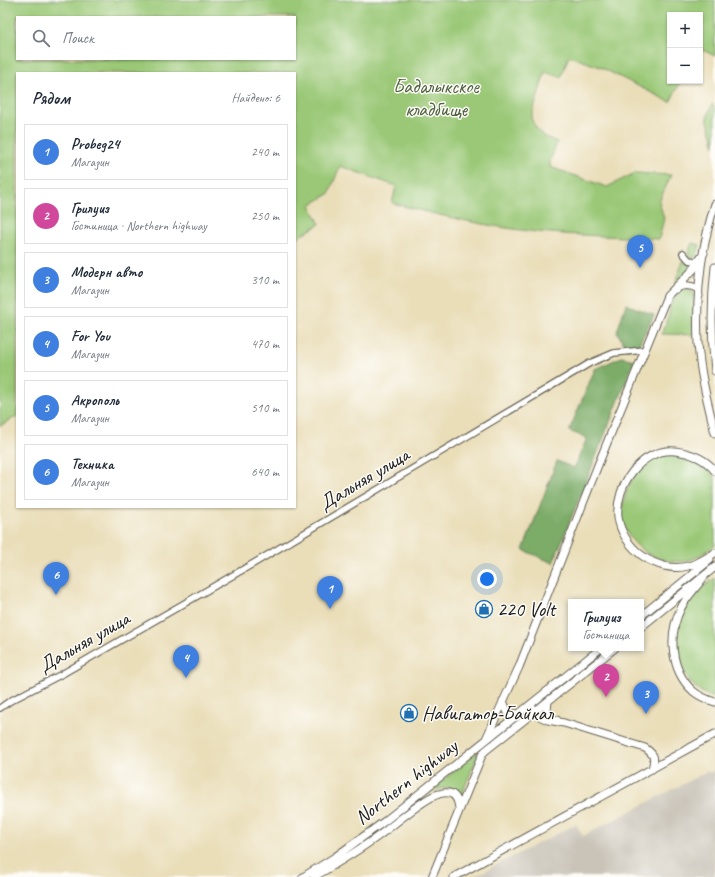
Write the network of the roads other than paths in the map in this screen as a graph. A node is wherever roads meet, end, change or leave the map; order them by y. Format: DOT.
graph roads {
  1 [pos="715,204"];
  2 [pos="683,253"];
  3 [pos="704,253"];
  4 [pos="700,260"];
  5 [pos="715,267"];
  6 [pos="667,296"];
  7 [pos="699,297"];
  8 [pos="644,350"];
  9 [pos="715,371"];
  10 [pos="715,434"];
  11 [pos="715,471"];
  12 [pos="715,553"];
  13 [pos="715,556"];
  14 [pos="715,567"];
  15 [pos="705,575"];
  16 [pos="644,614"];
  17 [pos="644,625"];
  18 [pos="597,651"];
  19 [pos="611,651"];
  20 [pos="504,701"];
  21 [pos="548,701"];
  22 [pos="715,702"];
  23 [pos="531,705"];
  24 [pos="0,708"];
  25 [pos="536,711"];
  26 [pos="519,714"];
  27 [pos="564,723"];
  28 [pos="715,734"];
  29 [pos="486,739"];
  30 [pos="652,768"];
  31 [pos="459,811"];
  32 [pos="302,877"];
  33 [pos="314,877"];
  34 [pos="432,877"];
  35 [pos="454,877"];
  1 -- 3 [label="main road"];
  2 -- 4 [label="street"];
  3 -- 4 [label="main road"];
  3 -- 7 [label="main road"];
  4 -- 6 [label="main road"];
  5 -- 9 [label="main road"];
  6 -- 7 [label="main road"];
  6 -- 8 [label="main road"];
  7 -- 10 [label="main road"];
  8 -- 20 [label="main road"];
  8 -- 24 [label="street, Дальняя улица"];
  11 -- 12 [label="main road"];
  13 -- 16 [label="main road"];
  14 -- 15 [label="main road"];
  15 -- 17 [label="main road"];
  15 -- 22 [label="main road"];
  18 -- 23 [label="main road, Northern highway"];
  19 -- 21 [label="main road, Northern highway"];
  20 -- 26 [label="main road"];
  20 -- 29 [label="main road"];
  21 -- 25 [label="main road, Northern highway"];
  21 -- 27 [label="main road"];
  23 -- 25 [label="main road"];
  23 -- 26 [label="main road, Northern highway"];
  25 -- 27 [label="main road"];
  25 -- 31 [label="main road, Northern highway"];
  26 -- 29 [label="main road, Northern highway"];
  27 -- 30 [label="main road"];
  28 -- 30 [label="main road"];
  29 -- 32 [label="main road, Northern highway"];
  30 -- 35 [label="main road"];
  31 -- 33 [label="main road"];
  31 -- 34 [label="main road, Northern highway"];
}
